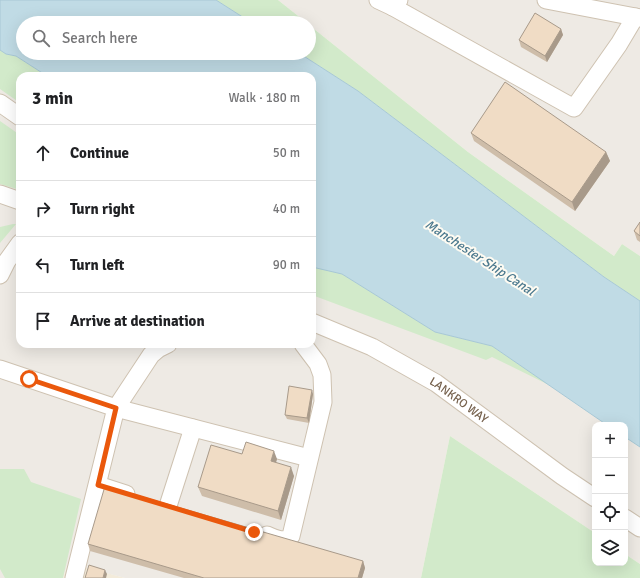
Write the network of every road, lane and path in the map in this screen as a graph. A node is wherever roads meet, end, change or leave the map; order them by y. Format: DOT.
graph roads {
  1 [pos="546,0"];
  2 [pos="390,2"];
  3 [pos="637,18"];
  4 [pos="0,103"];
  5 [pos="16,114"];
  6 [pos="0,194"];
  7 [pos="16,200"];
  8 [pos="16,249"];
  9 [pos="0,275"];
  10 [pos="316,324"];
  11 [pos="160,348"];
  12 [pos="306,348"];
  13 [pos="0,369"];
  14 [pos="116,408"];
  15 [pos="193,428"];
  16 [pos="309,458"];
  17 [pos="98,485"];
  18 [pos="592,496"];
  19 [pos="628,520"];
  20 [pos="640,528"];
  21 [pos="254,532"];
  22 [pos="76,571"];
  1 -- 3 [label="street"];
  2 -- 3 [label="street"];
  4 -- 5 [label="street"];
  6 -- 7 [label="street"];
  8 -- 9 [label="street"];
  10 -- 18 [label="street, LANKRO WAY"];
  11 -- 14 [label="street"];
  12 -- 16 [label="street"];
  13 -- 14 [label="street"];
  14 -- 15 [label="street"];
  14 -- 17 [label="street"];
  15 -- 16 [label="street"];
  15 -- 17 [label="street"];
  16 -- 21 [label="street"];
  17 -- 22 [label="street"];
  19 -- 20 [label="street"];
}
